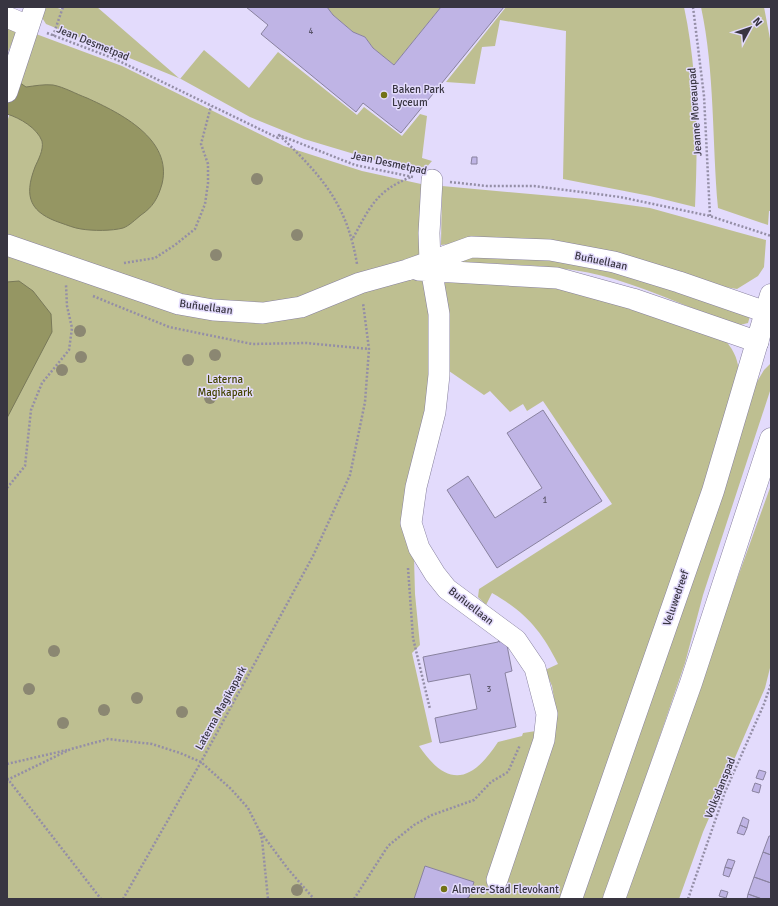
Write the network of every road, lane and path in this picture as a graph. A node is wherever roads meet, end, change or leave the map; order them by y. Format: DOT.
graph roads {
  1 [pos="63,7"];
  2 [pos="693,7"];
  3 [pos="7,17"];
  4 [pos="31,17"];
  5 [pos="53,36"];
  6 [pos="10,83"];
  7 [pos="211,106"];
  8 [pos="280,135"];
  9 [pos="411,177"];
  10 [pos="432,180"];
  11 [pos="710,216"];
  12 [pos="771,236"];
  13 [pos="353,238"];
  14 [pos="7,245"];
  15 [pos="123,263"];
  16 [pos="431,266"];
  17 [pos="66,282"];
  18 [pos="360,284"];
  19 [pos="770,307"];
  20 [pos="764,345"];
  21 [pos="771,439"];
  22 [pos="7,488"];
  23 [pos="408,566"];
  24 [pos="771,684"];
  25 [pos="430,709"];
  26 [pos="544,740"];
  27 [pos="71,749"];
  28 [pos="201,762"];
  29 [pos="7,764"];
  30 [pos="7,780"];
  31 [pos="259,830"];
  32 [pos="497,880"];
  33 [pos="101,899"];
  34 [pos="123,899"];
  35 [pos="268,899"];
  36 [pos="314,899"];
  37 [pos="354,899"];
  38 [pos="571,899"];
  39 [pos="614,899"];
  40 [pos="688,899"];
  1 -- 5 [label="path"];
  2 -- 11 [label="path, Jeanne Moreaupad"];
  3 -- 4 [label="street"];
  4 -- 5 [label="path, Jean Desmetpad"];
  4 -- 6 [label="street"];
  5 -- 7 [label="path, Jean Desmetpad"];
  7 -- 8 [label="path, Jean Desmetpad"];
  7 -- 15 [label="path"];
  8 -- 9 [label="path, Jean Desmetpad"];
  8 -- 13 [label="path, Laterna Magikapark"];
  9 -- 10 [label="path, Jean Desmetpad"];
  9 -- 13 [label="path"];
  10 -- 11 [label="path, Jean Desmetpad"];
  10 -- 16 [label="street, Buñuellaan"];
  11 -- 12 [label="path, Jean Desmetpad"];
  13 -- 18 [label="path, Laterna Magikapark"];
  14 -- 18 [label="street, Buñuellaan"];
  16 -- 18 [label="street, Buñuellaan"];
  16 -- 19 [label="street, Buñuellaan"];
  16 -- 20 [label="street, Buñuellaan"];
  16 -- 26 [label="street, Buñuellaan"];
  17 -- 22 [label="path"];
  18 -- 28 [label="path, Laterna Magikapark"];
  19 -- 20 [label="main road, Veluwedreef"];
  20 -- 38 [label="main road, Veluwedreef"];
  21 -- 39 [label="main road"];
  23 -- 25 [label="path"];
  24 -- 40 [label="path, Volksdanspad"];
  26 -- 32 [label="street, Buñuellaan"];
  26 -- 37 [label="path"];
  27 -- 28 [label="path, Laterna Magikapark"];
  27 -- 29 [label="path"];
  27 -- 30 [label="path, Laterna Magikapark"];
  28 -- 31 [label="path, Laterna Magikapark"];
  28 -- 34 [label="path, Laterna Magikapark"];
  30 -- 33 [label="path"];
  31 -- 35 [label="path"];
  31 -- 36 [label="path, Laterna Magikapark"];
}
